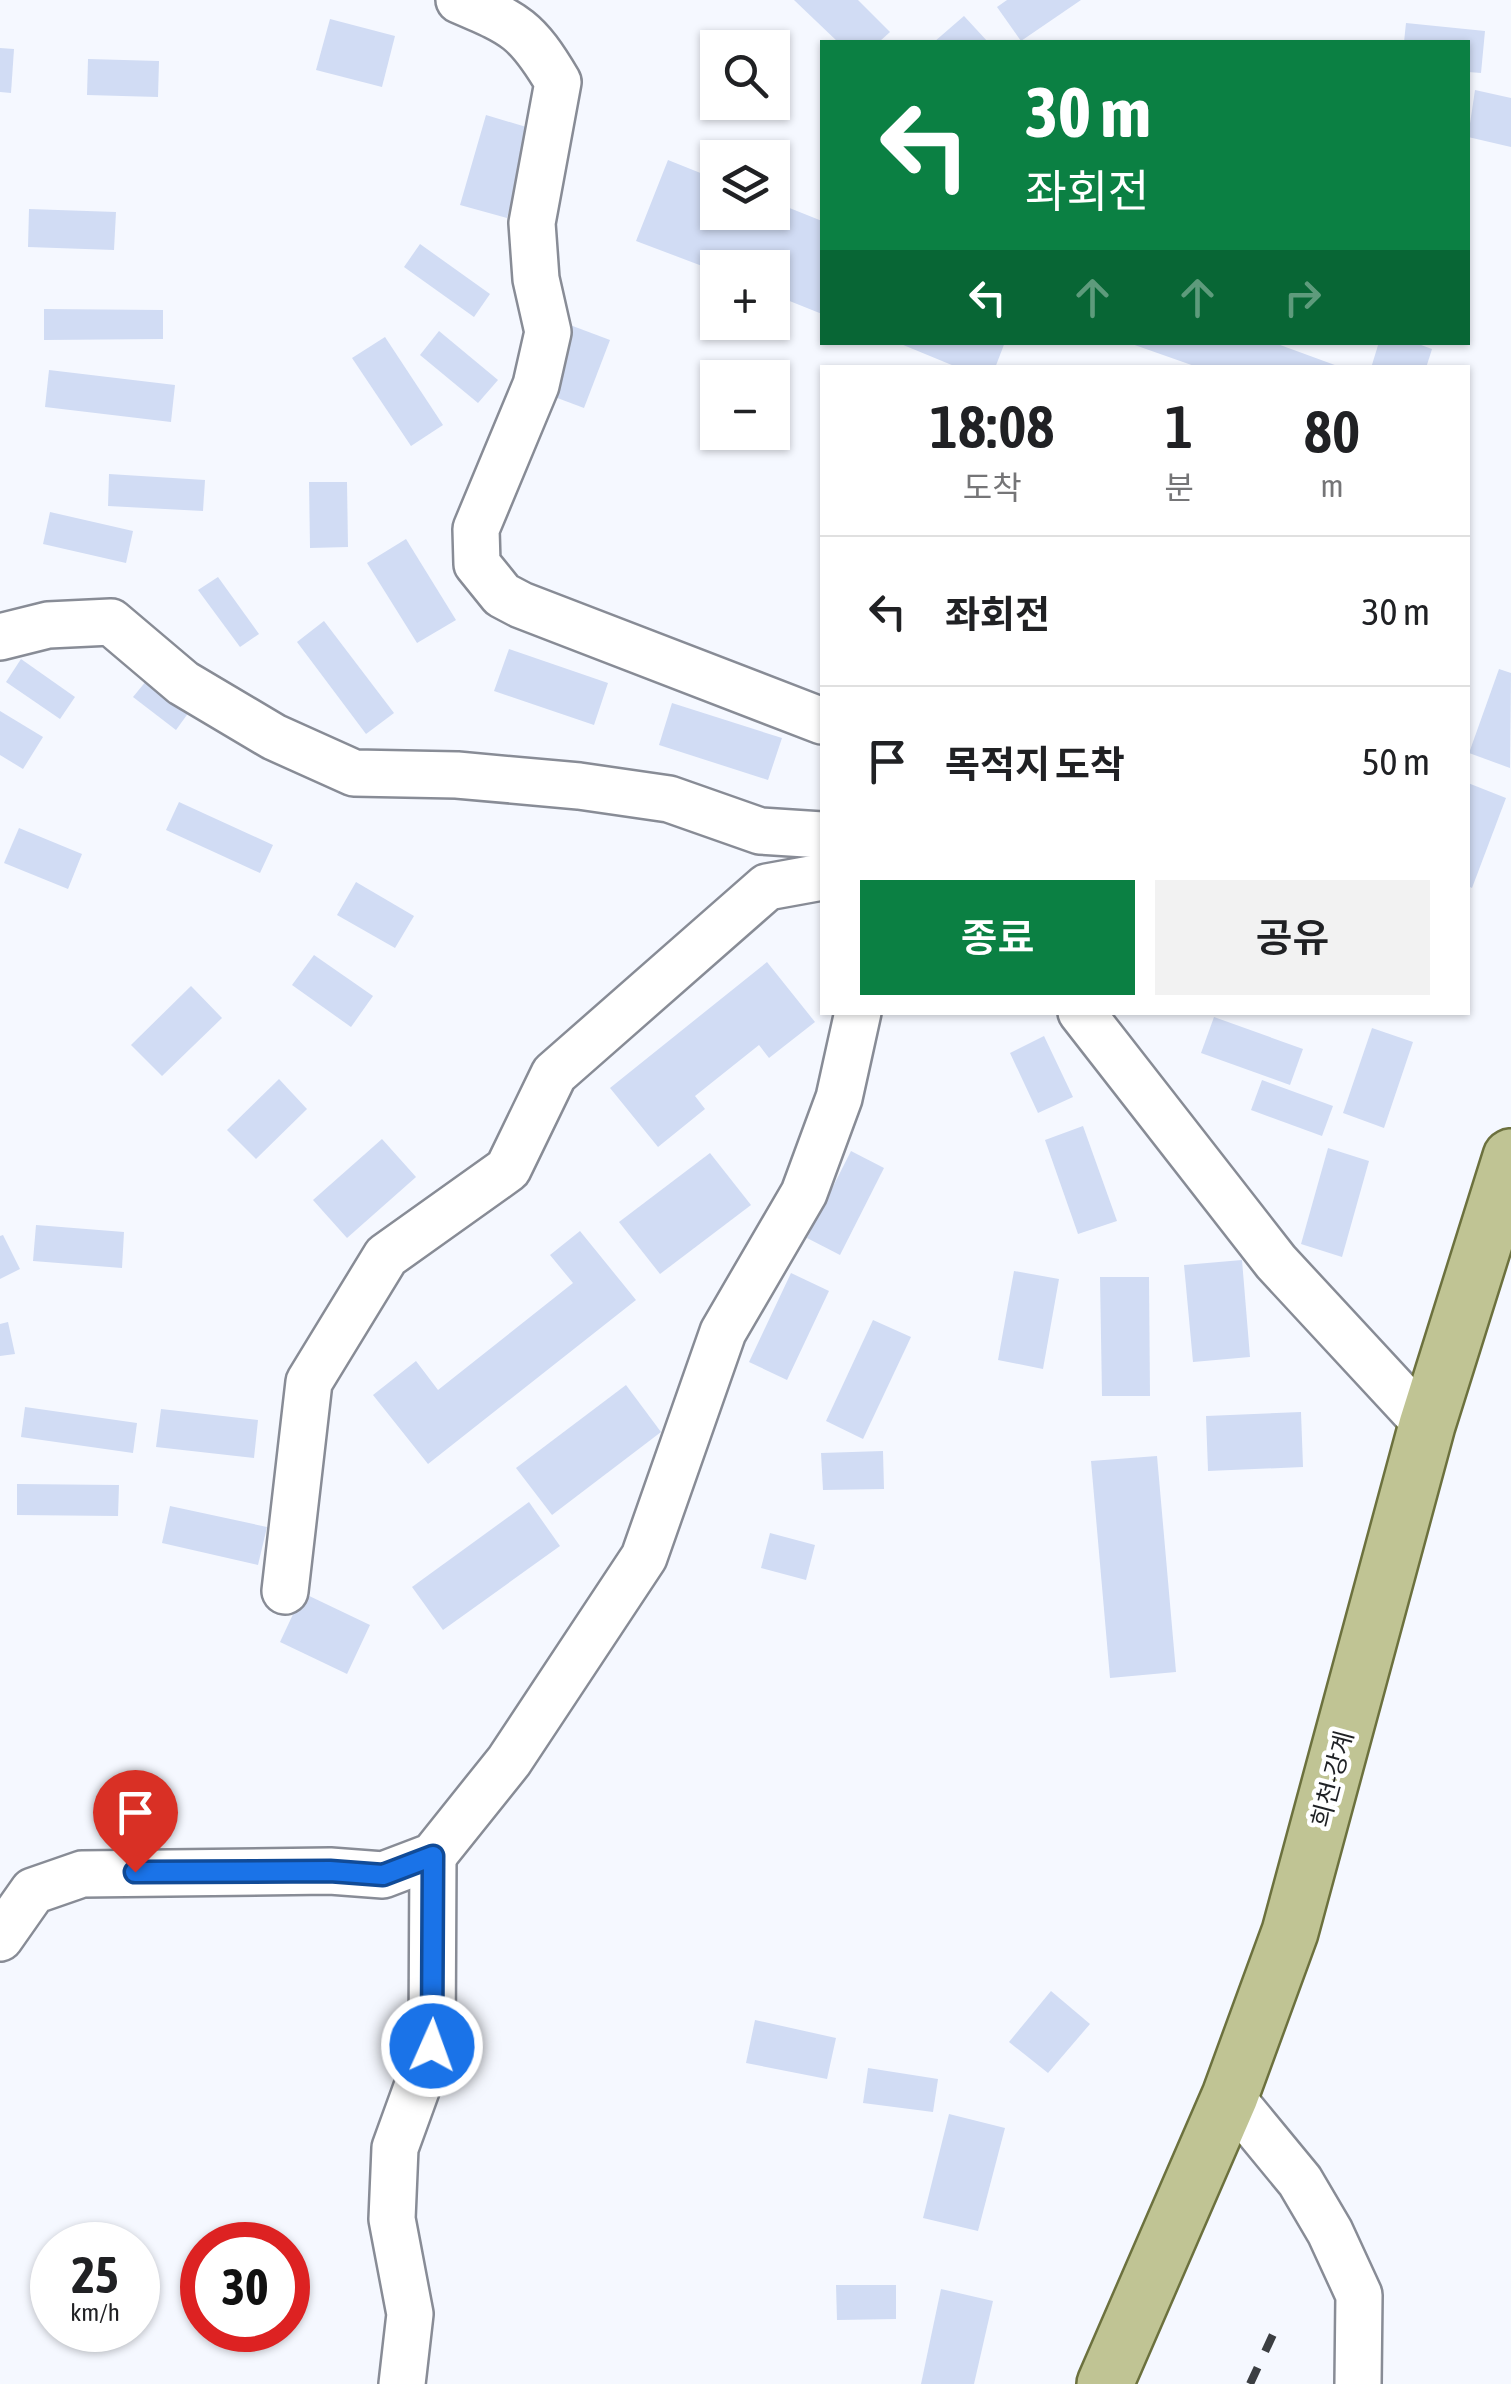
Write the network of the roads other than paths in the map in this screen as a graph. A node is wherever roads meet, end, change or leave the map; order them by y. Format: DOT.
graph roads {
  1 [pos="459,0"];
  2 [pos="0,637"];
  3 [pos="820,720"];
  4 [pos="820,834"];
  5 [pos="820,877"];
  6 [pos="857,1015"];
  7 [pos="1083,1015"];
  8 [pos="1511,1157"];
  9 [pos="1427,1425"];
  10 [pos="285,1592"];
  11 [pos="433,1856"];
  12 [pos="0,1938"];
  13 [pos="1230,2096"];
  14 [pos="402,2384"];
  15 [pos="1105,2384"];
  16 [pos="1358,2384"];
  1 -- 3 [label="street"];
  2 -- 4 [label="street"];
  5 -- 10 [label="street"];
  6 -- 11 [label="street"];
  7 -- 9 [label="street"];
  8 -- 9 [label="main road, 희천-강계"];
  9 -- 13 [label="main road, 희천-강계"];
  11 -- 12 [label="street"];
  11 -- 14 [label="street"];
  13 -- 15 [label="main road, 희천-강계"];
  13 -- 16 [label="street"];
}
